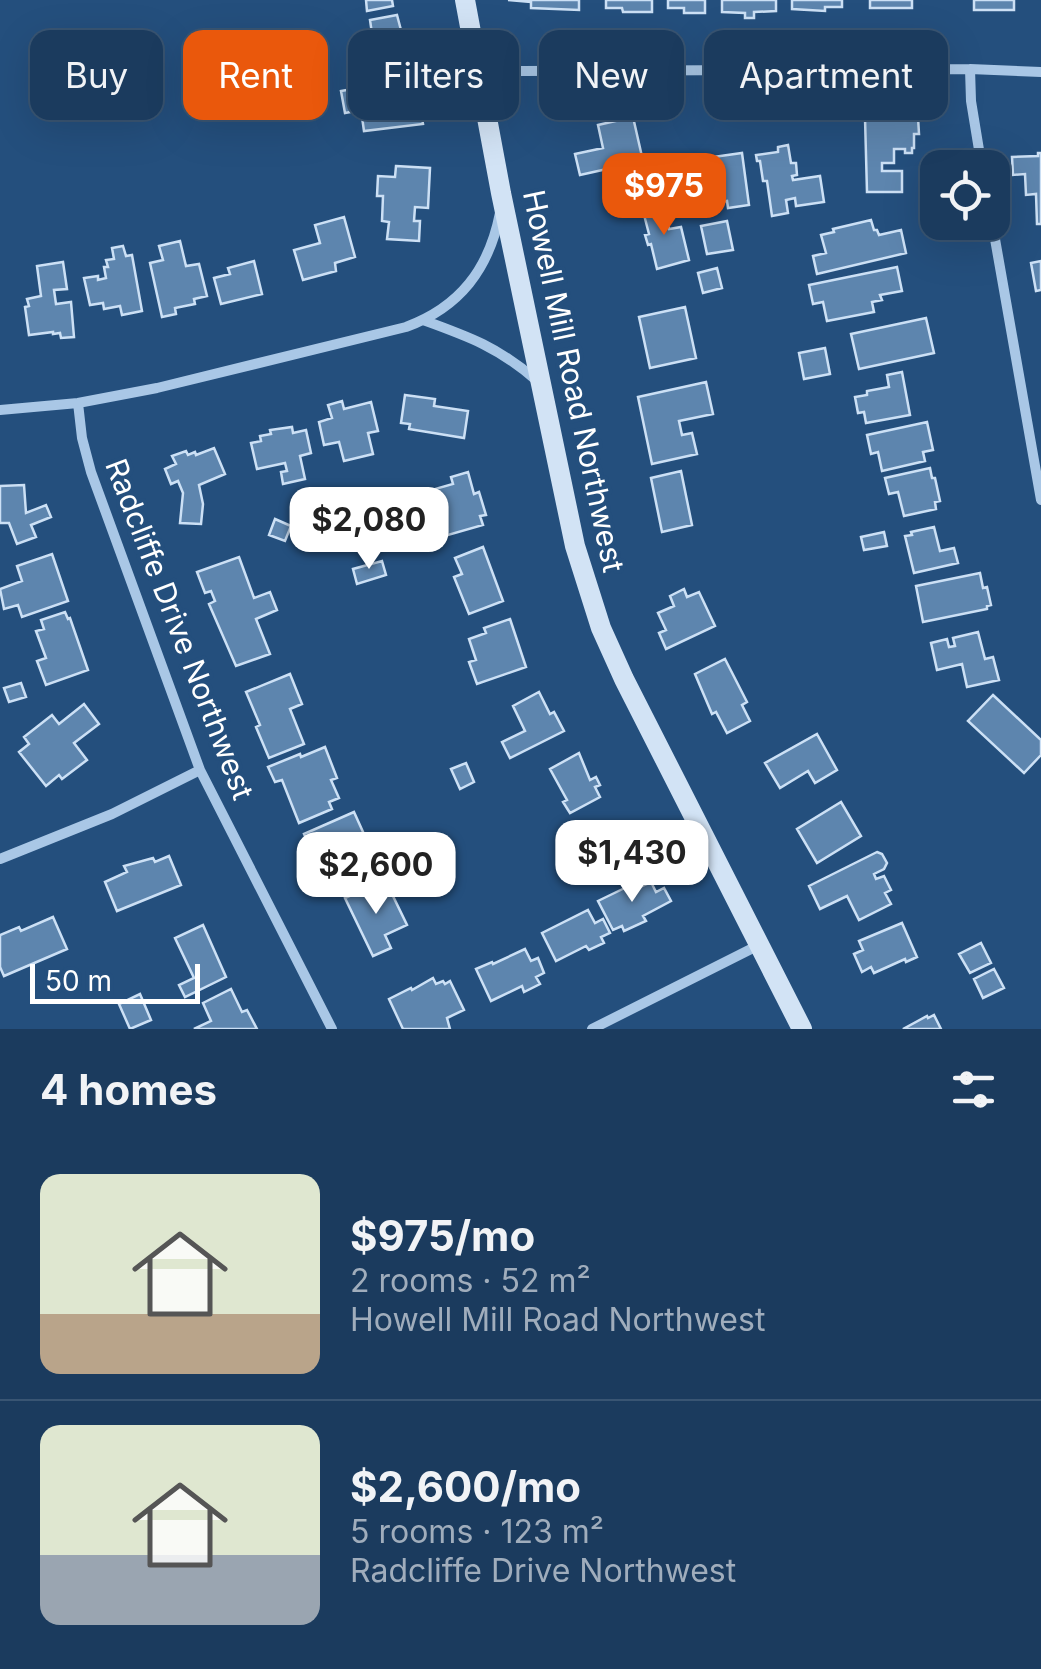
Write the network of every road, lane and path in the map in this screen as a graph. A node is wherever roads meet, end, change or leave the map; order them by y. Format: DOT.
graph roads {
  1 [pos="465,0"];
  2 [pos="471,30"];
  3 [pos="970,69"];
  4 [pos="519,71"];
  5 [pos="1041,72"];
  6 [pos="488,120"];
  7 [pos="979,150"];
  8 [pos="501,192"];
  9 [pos="995,240"];
  10 [pos="423,320"];
  11 [pos="541,384"];
  12 [pos="78,403"];
  13 [pos="0,410"];
  14 [pos="1041,500"];
  15 [pos="200,770"];
  16 [pos="0,859"];
  17 [pos="759,945"];
  18 [pos="332,1029"];
  19 [pos="592,1029"];
  20 [pos="802,1029"];
  1 -- 2 [label="main road, Howell Mill Road Northwest"];
  3 -- 4 [label="street"];
  3 -- 5 [label="street"];
  3 -- 7 [label="street"];
  6 -- 8 [label="main road, Howell Mill Road Northwest"];
  8 -- 10 [label="street"];
  8 -- 11 [label="main road, Howell Mill Road Northwest"];
  9 -- 14 [label="street"];
  10 -- 11 [label="street"];
  10 -- 12 [label="street"];
  11 -- 17 [label="main road, Howell Mill Road Northwest"];
  12 -- 13 [label="street"];
  12 -- 15 [label="street, Radcliffe Drive Northwest"];
  15 -- 16 [label="street"];
  15 -- 18 [label="street, Radcliffe Drive Northwest"];
  17 -- 19 [label="street"];
  17 -- 20 [label="main road, Howell Mill Road Northwest"];
}
